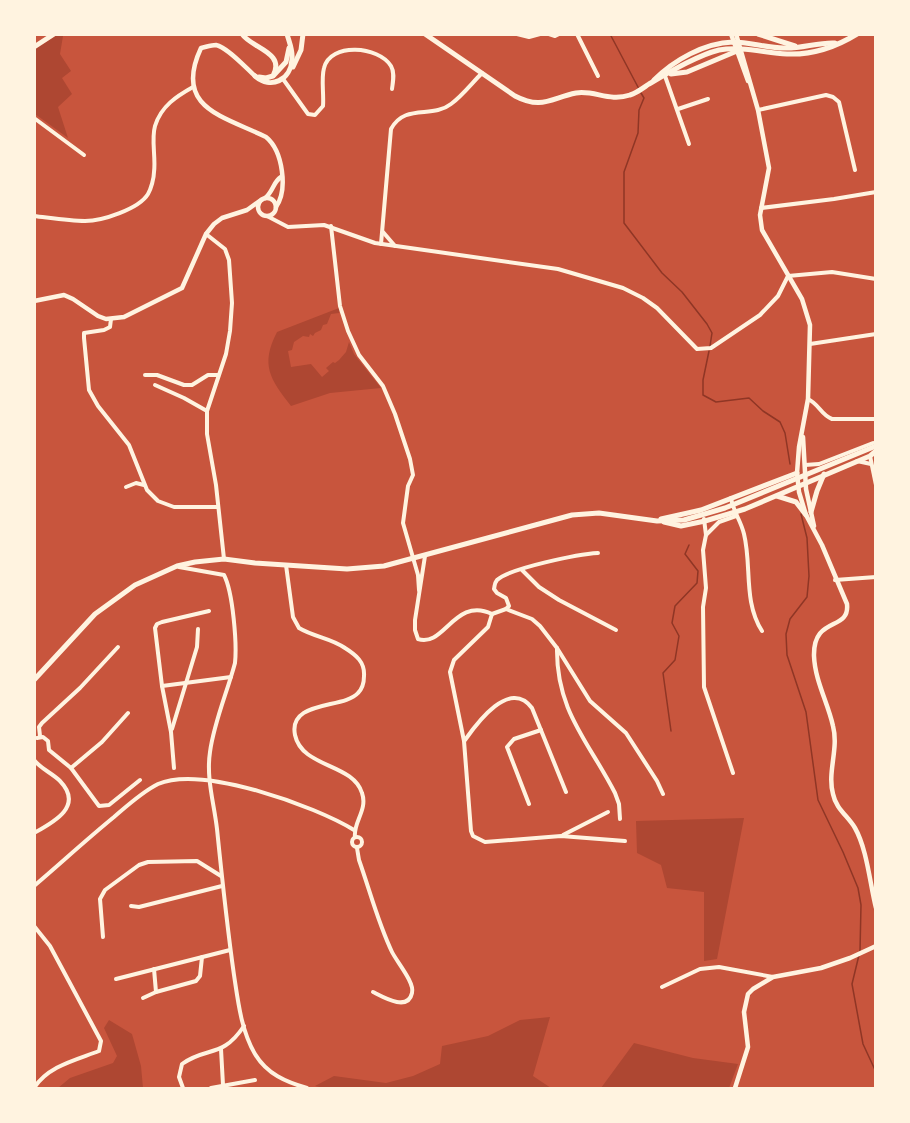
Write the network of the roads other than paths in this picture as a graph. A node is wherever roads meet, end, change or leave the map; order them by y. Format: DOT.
graph roads {
  1 [pos="54,34"];
  2 [pos="242,34"];
  3 [pos="303,34"];
  4 [pos="517,34"];
  5 [pos="540,34"];
  6 [pos="549,34"];
  7 [pos="559,34"];
  8 [pos="577,34"];
  9 [pos="731,34"];
  10 [pos="736,34"];
  11 [pos="758,34"];
  12 [pos="857,34"];
  13 [pos="425,35"];
  14 [pos="287,36"];
  15 [pos="736,42"];
  16 [pos="839,44"];
  17 [pos="34,47"];
  18 [pos="802,47"];
  19 [pos="737,51"];
  20 [pos="282,68"];
  21 [pos="482,73"];
  22 [pos="670,74"];
  23 [pos="255,76"];
  24 [pos="273,76"];
  25 [pos="598,76"];
  26 [pos="285,77"];
  27 [pos="650,83"];
  28 [pos="193,87"];
  29 [pos="392,88"];
  30 [pos="752,89"];
  31 [pos="708,99"];
  32 [pos="678,109"];
  33 [pos="758,110"];
  34 [pos="35,119"];
  35 [pos="689,144"];
  36 [pos="84,155"];
  37 [pos="855,171"];
  38 [pos="281,177"];
  39 [pos="876,192"];
  40 [pos="262,200"];
  41 [pos="276,207"];
  42 [pos="761,208"];
  43 [pos="247,210"];
  44 [pos="261,214"];
  45 [pos="270,215"];
  46 [pos="34,216"];
  47 [pos="334,227"];
  48 [pos="382,230"];
  49 [pos="206,234"];
  50 [pos="381,244"];
  51 [pos="396,247"];
  52 [pos="788,276"];
  53 [pos="876,279"];
  54 [pos="34,301"];
  55 [pos="91,312"];
  56 [pos="127,316"];
  57 [pos="111,319"];
  58 [pos="876,334"];
  59 [pos="810,344"];
  60 [pos="145,375"];
  61 [pos="218,375"];
  62 [pos="155,385"];
  63 [pos="808,399"];
  64 [pos="207,411"];
  65 [pos="876,419"];
  66 [pos="803,433"];
  67 [pos="874,444"];
  68 [pos="876,452"];
  69 [pos="870,456"];
  70 [pos="857,461"];
  71 [pos="871,464"];
  72 [pos="806,465"];
  73 [pos="797,473"];
  74 [pos="824,474"];
  75 [pos="806,483"];
  76 [pos="145,485"];
  77 [pos="876,485"];
  78 [pos="798,486"];
  79 [pos="126,487"];
  80 [pos="749,492"];
  81 [pos="776,496"];
  82 [pos="218,507"];
  83 [pos="734,508"];
  84 [pos="701,510"];
  85 [pos="809,514"];
  86 [pos="657,521"];
  87 [pos="705,521"];
  88 [pos="706,535"];
  89 [pos="598,553"];
  90 [pos="423,556"];
  91 [pos="224,559"];
  92 [pos="203,561"];
  93 [pos="286,565"];
  94 [pos="177,566"];
  95 [pos="522,570"];
  96 [pos="205,572"];
  97 [pos="876,577"];
  98 [pos="835,580"];
  99 [pos="419,590"];
  100 [pos="506,609"];
  101 [pos="209,611"];
  102 [pos="492,614"];
  103 [pos="198,629"];
  104 [pos="616,630"];
  105 [pos="762,631"];
  106 [pos="118,647"];
  107 [pos="557,648"];
  108 [pos="231,676"];
  109 [pos="34,680"];
  110 [pos="186,683"];
  111 [pos="162,686"];
  112 [pos="128,713"];
  113 [pos="541,729"];
  114 [pos="171,732"];
  115 [pos="464,741"];
  116 [pos="49,750"];
  117 [pos="44,753"];
  118 [pos="34,760"];
  119 [pos="70,768"];
  120 [pos="174,768"];
  121 [pos="733,773"];
  122 [pos="140,780"];
  123 [pos="566,792"];
  124 [pos="663,794"];
  125 [pos="529,804"];
  126 [pos="608,812"];
  127 [pos="621,819"];
  128 [pos="354,830"];
  129 [pos="34,833"];
  130 [pos="561,836"];
  131 [pos="355,837"];
  132 [pos="625,842"];
  133 [pos="357,848"];
  134 [pos="221,876"];
  135 [pos="34,886"];
  136 [pos="222,886"];
  137 [pos="131,906"];
  138 [pos="876,908"];
  139 [pos="34,926"];
  140 [pos="104,937"];
  141 [pos="876,946"];
  142 [pos="230,950"];
  143 [pos="202,957"];
  144 [pos="154,969"];
  145 [pos="773,977"];
  146 [pos="116,979"];
  147 [pos="662,987"];
  148 [pos="156,992"];
  149 [pos="373,992"];
  150 [pos="143,998"];
  151 [pos="244,1026"];
  152 [pos="221,1049"];
  153 [pos="255,1080"];
  154 [pos="223,1085"];
  155 [pos="34,1088"];
  156 [pos="183,1089"];
  157 [pos="211,1089"];
  158 [pos="307,1089"];
  159 [pos="735,1089"];
  1 -- 17 [label="main road"];
  2 -- 24 [label="main road"];
  3 -- 26 [label="main road"];
  4 -- 5 [label="street"];
  6 -- 7 [label="street"];
  8 -- 25 [label="street"];
  9 -- 15 [label="street"];
  10 -- 15 [label="street"];
  11 -- 18 [label="main road"];
  12 -- 16 [label="main road"];
  13 -- 21 [label="main road"];
  14 -- 20 [label="main road"];
  14 -- 26 [label="main road"];
  15 -- 18 [label="main road"];
  15 -- 19 [label="street"];
  15 -- 27 [label="main road"];
  15 -- 30 [label="street"];
  16 -- 18 [label="main road"];
  16 -- 22 [label="main road"];
  19 -- 22 [label="main road"];
  19 -- 30 [label="street"];
  20 -- 24 [label="main road"];
  20 -- 26 [label="main road"];
  21 -- 27 [label="main road"];
  21 -- 48 [label="street"];
  22 -- 27 [label="main road"];
  22 -- 32 [label="street"];
  23 -- 24 [label="main road"];
  23 -- 26 [label="main road"];
  23 -- 28 [label="street"];
  26 -- 29 [label="street"];
  28 -- 38 [label="street"];
  28 -- 46 [label="street"];
  30 -- 33 [label="street"];
  31 -- 32 [label="street"];
  32 -- 35 [label="street"];
  33 -- 37 [label="street"];
  33 -- 42 [label="street"];
  34 -- 36 [label="street"];
  38 -- 40 [label="street"];
  38 -- 41 [label="street"];
  39 -- 42 [label="street"];
  40 -- 41 [label="street"];
  40 -- 43 [label="street"];
  40 -- 44 [label="street"];
  41 -- 45 [label="street"];
  42 -- 52 [label="street"];
  43 -- 44 [label="street"];
  43 -- 49 [label="street"];
  44 -- 45 [label="street"];
  45 -- 47 [label="street"];
  47 -- 50 [label="street"];
  47 -- 99 [label="street"];
  48 -- 50 [label="street"];
  48 -- 51 [label="street"];
  49 -- 56 [label="street"];
  49 -- 61 [label="street"];
  50 -- 51 [label="street"];
  51 -- 52 [label="street"];
  52 -- 53 [label="street"];
  52 -- 59 [label="street"];
  54 -- 55 [label="street"];
  55 -- 56 [label="street"];
  55 -- 57 [label="street"];
  56 -- 57 [label="street"];
  57 -- 76 [label="street"];
  58 -- 59 [label="street"];
  59 -- 63 [label="street"];
  60 -- 61 [label="street"];
  61 -- 64 [label="street"];
  62 -- 64 [label="street"];
  63 -- 65 [label="street"];
  63 -- 66 [label="street"];
  64 -- 82 [label="street"];
  66 -- 72 [label="street"];
  66 -- 73 [label="street"];
  67 -- 72 [label="street"];
  67 -- 86 [label="main road"];
  68 -- 69 [label="main road"];
  69 -- 70 [label="main road"];
  69 -- 71 [label="street"];
  70 -- 71 [label="street"];
  70 -- 74 [label="main road"];
  71 -- 77 [label="street"];
  72 -- 75 [label="street"];
  73 -- 78 [label="street"];
  73 -- 80 [label="main road"];
  74 -- 75 [label="main road"];
  74 -- 85 [label="main road"];
  75 -- 78 [label="main road"];
  75 -- 85 [label="street"];
  76 -- 79 [label="street"];
  76 -- 82 [label="street"];
  78 -- 81 [label="main road"];
  78 -- 85 [label="street"];
  80 -- 83 [label="main road"];
  80 -- 83 [label="main road"];
  81 -- 83 [label="main road"];
  81 -- 85 [label="main road"];
  82 -- 91 [label="street"];
  83 -- 84 [label="main road"];
  83 -- 87 [label="main road"];
  83 -- 88 [label="street"];
  83 -- 105 [label="street"];
  84 -- 86 [label="main road"];
  84 -- 87 [label="street"];
  85 -- 98 [label="street"];
  86 -- 87 [label="main road"];
  86 -- 90 [label="main road"];
  87 -- 88 [label="street"];
  88 -- 121 [label="street"];
  89 -- 95 [label="street"];
  90 -- 93 [label="main road"];
  90 -- 99 [label="street"];
  91 -- 92 [label="main road"];
  91 -- 93 [label="main road"];
  92 -- 94 [label="main road"];
  92 -- 96 [label="street"];
  93 -- 128 [label="street"];
  94 -- 96 [label="street"];
  94 -- 109 [label="main road"];
  95 -- 100 [label="street"];
  95 -- 104 [label="street"];
  96 -- 108 [label="street"];
  97 -- 98 [label="street"];
  98 -- 138 [label="street"];
  99 -- 102 [label="street"];
  100 -- 102 [label="street"];
  100 -- 107 [label="street"];
  101 -- 111 [label="street"];
  102 -- 115 [label="street"];
  103 -- 110 [label="street"];
  106 -- 116 [label="street"];
  107 -- 124 [label="street"];
  107 -- 127 [label="street"];
  108 -- 110 [label="street"];
  108 -- 134 [label="street"];
  110 -- 111 [label="street"];
  110 -- 114 [label="street"];
  111 -- 114 [label="street"];
  112 -- 119 [label="street"];
  113 -- 115 [label="street"];
  113 -- 123 [label="street"];
  113 -- 125 [label="street"];
  114 -- 120 [label="street"];
  115 -- 130 [label="street"];
  116 -- 117 [label="street"];
  116 -- 119 [label="street"];
  118 -- 129 [label="street"];
  119 -- 122 [label="street"];
  126 -- 130 [label="street"];
  128 -- 131 [label="street"];
  128 -- 135 [label="street"];
  130 -- 132 [label="street"];
  131 -- 133 [label="street"];
  131 -- 133 [label="street"];
  133 -- 149 [label="street"];
  134 -- 136 [label="street"];
  134 -- 140 [label="street"];
  136 -- 137 [label="street"];
  136 -- 142 [label="street"];
  139 -- 155 [label="street"];
  141 -- 145 [label="street"];
  142 -- 143 [label="street"];
  142 -- 151 [label="street"];
  143 -- 144 [label="street"];
  143 -- 148 [label="street"];
  144 -- 146 [label="street"];
  144 -- 148 [label="street"];
  145 -- 147 [label="street"];
  145 -- 159 [label="street"];
  148 -- 150 [label="street"];
  151 -- 152 [label="street"];
  151 -- 158 [label="street"];
  152 -- 154 [label="street"];
  152 -- 156 [label="street"];
  153 -- 154 [label="street"];
  154 -- 157 [label="street"];
}
